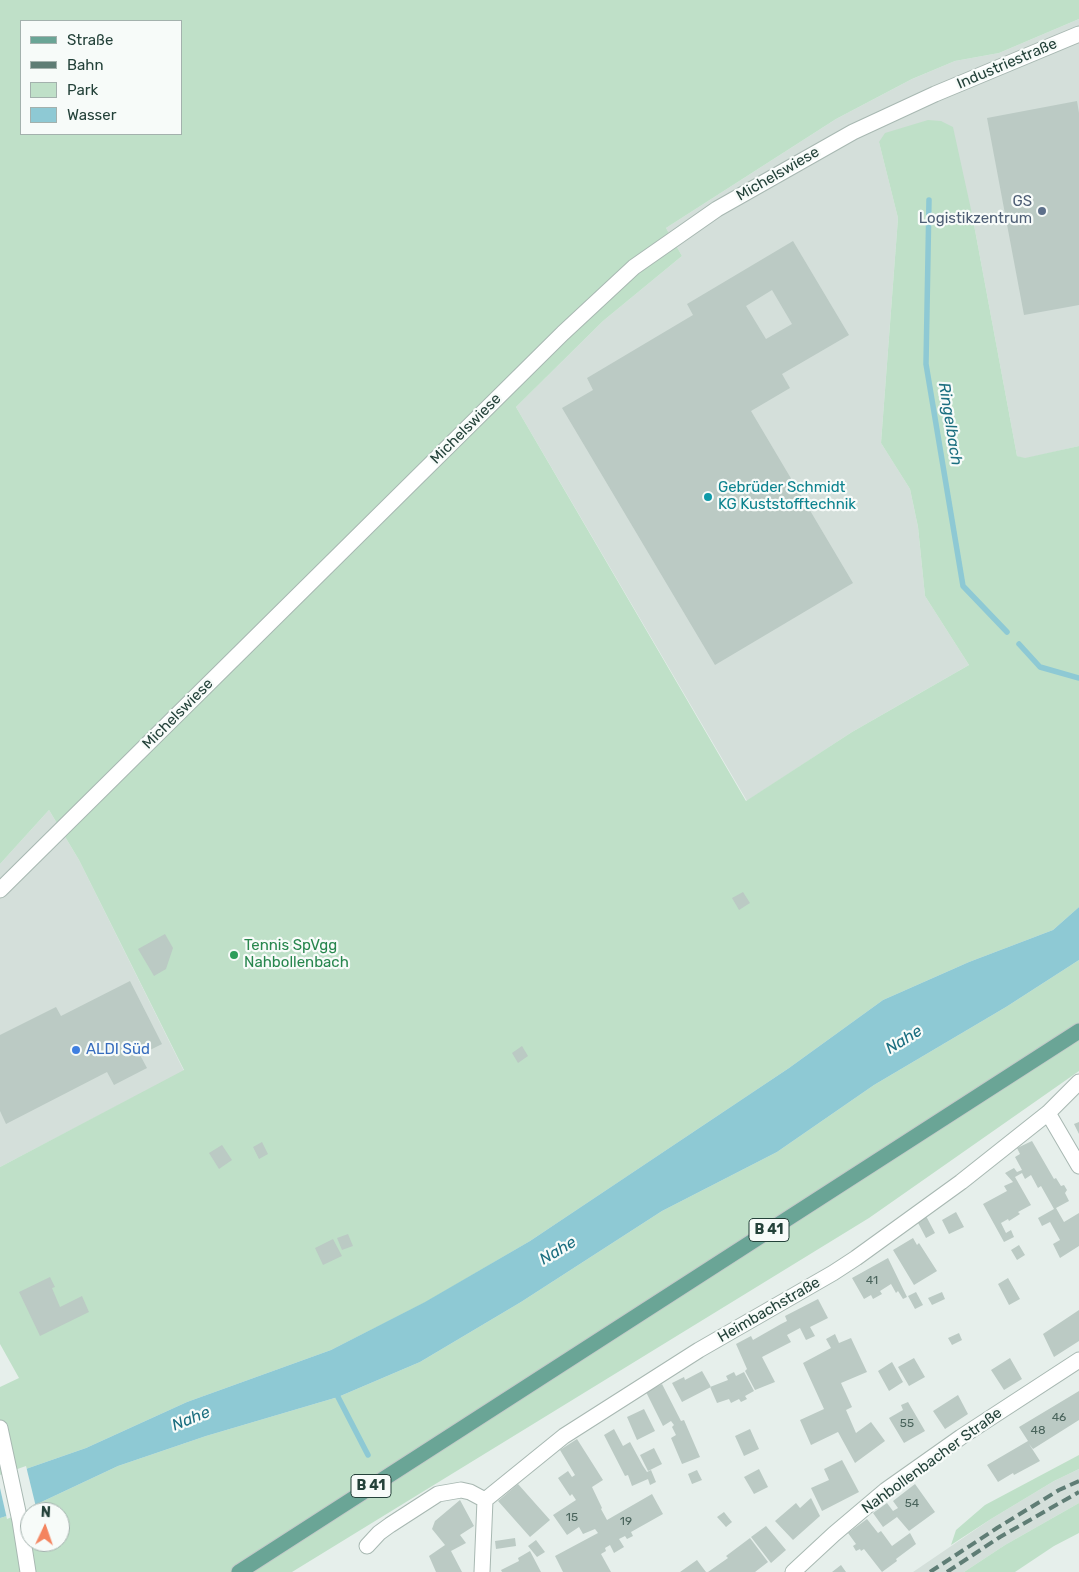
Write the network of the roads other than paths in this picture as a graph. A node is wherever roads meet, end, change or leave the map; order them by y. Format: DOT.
graph roads {
  1 [pos="1079,34"];
  2 [pos="935,94"];
  3 [pos="0,890"];
  4 [pos="1079,1031"];
  5 [pos="1079,1082"];
  6 [pos="1048,1113"];
  7 [pos="1079,1166"];
  8 [pos="1079,1360"];
  9 [pos="0,1428"];
  10 [pos="485,1500"];
  11 [pos="367,1546"];
  12 [pos="27,1566"];
  13 [pos="239,1572"];
  14 [pos="482,1572"];
  15 [pos="792,1572"];
  1 -- 2 [label="street, Industriestraße"];
  2 -- 3 [label="street, Michelswiese"];
  4 -- 13 [label="main road, B 41"];
  5 -- 6 [label="street, Heimbachstraße"];
  6 -- 7 [label="street"];
  6 -- 10 [label="street, Heimbachstraße"];
  8 -- 15 [label="street, Nahbollenbacher Straße"];
  9 -- 12 [label="street"];
  10 -- 11 [label="street"];
  10 -- 14 [label="street"];
}
